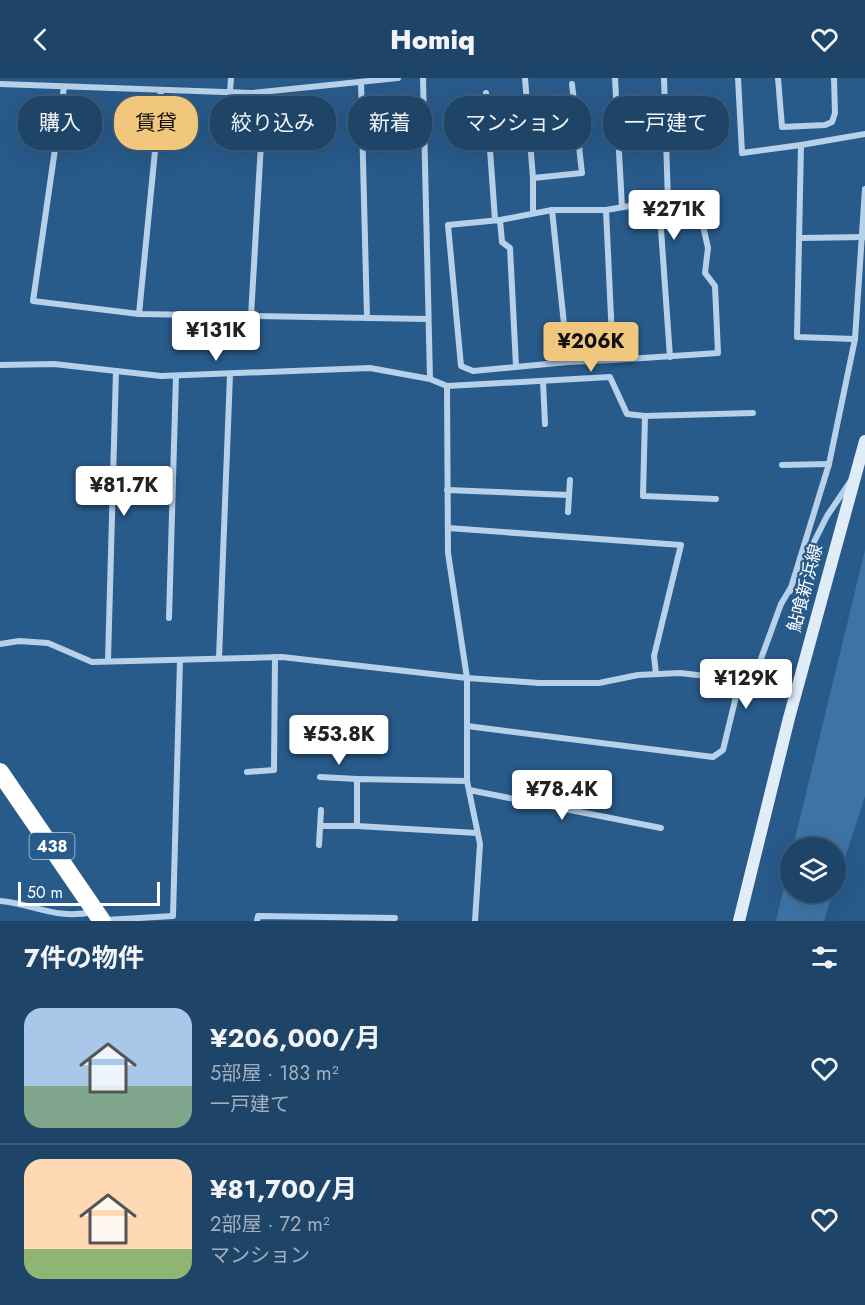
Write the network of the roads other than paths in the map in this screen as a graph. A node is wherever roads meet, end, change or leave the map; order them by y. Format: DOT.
graph roads {
  1 [pos="231,78"];
  2 [pos="398,78"];
  3 [pos="423,78"];
  4 [pos="525,78"];
  5 [pos="615,78"];
  6 [pos="664,78"];
  7 [pos="738,78"];
  8 [pos="778,78"];
  9 [pos="834,78"];
  10 [pos="361,82"];
  11 [pos="0,84"];
  12 [pos="572,84"];
  13 [pos="64,87"];
  14 [pos="161,90"];
  15 [pos="230,92"];
  16 [pos="264,92"];
  17 [pos="486,93"];
  18 [pos="865,134"];
  19 [pos="801,145"];
  20 [pos="533,178"];
  21 [pos="865,189"];
  22 [pos="659,201"];
  23 [pos="668,201"];
  24 [pos="622,207"];
  25 [pos="552,210"];
  26 [pos="606,210"];
  27 [pos="533,213"];
  28 [pos="498,220"];
  29 [pos="864,237"];
  30 [pos="801,238"];
  31 [pos="138,314"];
  32 [pos="251,316"];
  33 [pos="367,318"];
  34 [pos="428,320"];
  35 [pos="855,339"];
  36 [pos="670,357"];
  37 [pos="613,360"];
  38 [pos="568,362"];
  39 [pos="0,365"];
  40 [pos="516,366"];
  41 [pos="116,371"];
  42 [pos="230,374"];
  43 [pos="176,376"];
  44 [pos="430,379"];
  45 [pos="543,381"];
  46 [pos="447,386"];
  47 [pos="753,413"];
  48 [pos="645,416"];
  49 [pos="545,424"];
  50 [pos="865,441"];
  51 [pos="829,464"];
  52 [pos="782,465"];
  53 [pos="856,474"];
  54 [pos="570,480"];
  55 [pos="447,490"];
  56 [pos="567,495"];
  57 [pos="716,499"];
  58 [pos="568,512"];
  59 [pos="448,528"];
  60 [pos="790,591"];
  61 [pos="170,618"];
  62 [pos="0,644"];
  63 [pos="275,657"];
  64 [pos="219,658"];
  65 [pos="180,660"];
  66 [pos="108,661"];
  67 [pos="656,675"];
  68 [pos="467,678"];
  69 [pos="740,680"];
  70 [pos="467,726"];
  71 [pos="0,772"];
  72 [pos="248,772"];
  73 [pos="320,777"];
  74 [pos="357,779"];
  75 [pos="467,782"];
  76 [pos="469,790"];
  77 [pos="321,810"];
  78 [pos="321,826"];
  79 [pos="357,826"];
  80 [pos="660,828"];
  81 [pos="477,833"];
  82 [pos="319,845"];
  83 [pos="0,901"];
  84 [pos="100,917"];
  85 [pos="395,918"];
  86 [pos="257,921"];
  87 [pos="475,921"];
  88 [pos="739,921"];
  1 -- 15 [label="street"];
  2 -- 10 [label="street"];
  3 -- 34 [label="street"];
  4 -- 20 [label="street"];
  5 -- 24 [label="street"];
  6 -- 23 [label="street"];
  7 -- 19 [label="street"];
  8 -- 9 [label="street"];
  10 -- 16 [label="street"];
  10 -- 33 [label="street"];
  11 -- 13 [label="street"];
  12 -- 20 [label="street"];
  13 -- 14 [label="street"];
  13 -- 31 [label="street"];
  14 -- 15 [label="street"];
  14 -- 31 [label="street"];
  15 -- 16 [label="street"];
  16 -- 32 [label="street"];
  17 -- 28 [label="street"];
  18 -- 19 [label="street"];
  19 -- 30 [label="street"];
  20 -- 27 [label="street"];
  21 -- 29 [label="street"];
  22 -- 23 [label="street"];
  22 -- 24 [label="street"];
  22 -- 36 [label="street"];
  23 -- 36 [label="street"];
  24 -- 26 [label="street"];
  25 -- 26 [label="street"];
  25 -- 27 [label="street"];
  25 -- 38 [label="street"];
  26 -- 37 [label="street"];
  27 -- 28 [label="street"];
  28 -- 40 [label="street"];
  28 -- 40 [label="street"];
  29 -- 30 [label="street"];
  29 -- 35 [label="street"];
  30 -- 35 [label="street"];
  31 -- 32 [label="street"];
  32 -- 33 [label="street"];
  33 -- 34 [label="street"];
  34 -- 44 [label="street"];
  35 -- 51 [label="street"];
  36 -- 37 [label="street"];
  37 -- 38 [label="street"];
  38 -- 40 [label="street"];
  39 -- 41 [label="street"];
  41 -- 43 [label="street"];
  41 -- 66 [label="street"];
  42 -- 43 [label="street"];
  42 -- 44 [label="street"];
  42 -- 64 [label="street"];
  43 -- 61 [label="street"];
  44 -- 46 [label="street"];
  45 -- 46 [label="street"];
  45 -- 48 [label="street"];
  45 -- 49 [label="street"];
  46 -- 55 [label="street"];
  47 -- 48 [label="street"];
  48 -- 57 [label="street"];
  50 -- 53 [label="main road, 鮎喰新浜線"];
  51 -- 52 [label="street"];
  51 -- 60 [label="street"];
  53 -- 60 [label="street"];
  53 -- 88 [label="main road, 鮎喰新浜線"];
  54 -- 56 [label="street"];
  55 -- 56 [label="street"];
  55 -- 59 [label="street"];
  56 -- 58 [label="street"];
  59 -- 67 [label="street"];
  59 -- 68 [label="street"];
  60 -- 69 [label="street"];
  62 -- 66 [label="street"];
  63 -- 64 [label="street"];
  63 -- 68 [label="street"];
  63 -- 72 [label="street"];
  64 -- 65 [label="street"];
  65 -- 66 [label="street"];
  65 -- 84 [label="street"];
  67 -- 68 [label="street"];
  67 -- 69 [label="street"];
  68 -- 70 [label="street"];
  69 -- 70 [label="street"];
  70 -- 75 [label="street"];
  71 -- 84 [label="highway, 438"];
  73 -- 74 [label="street"];
  74 -- 75 [label="street"];
  74 -- 79 [label="street"];
  75 -- 76 [label="street"];
  76 -- 80 [label="street"];
  76 -- 81 [label="street"];
  77 -- 78 [label="street"];
  78 -- 79 [label="street"];
  78 -- 82 [label="street"];
  79 -- 81 [label="street"];
  81 -- 87 [label="street"];
  83 -- 84 [label="street"];
  85 -- 86 [label="street"];
}
